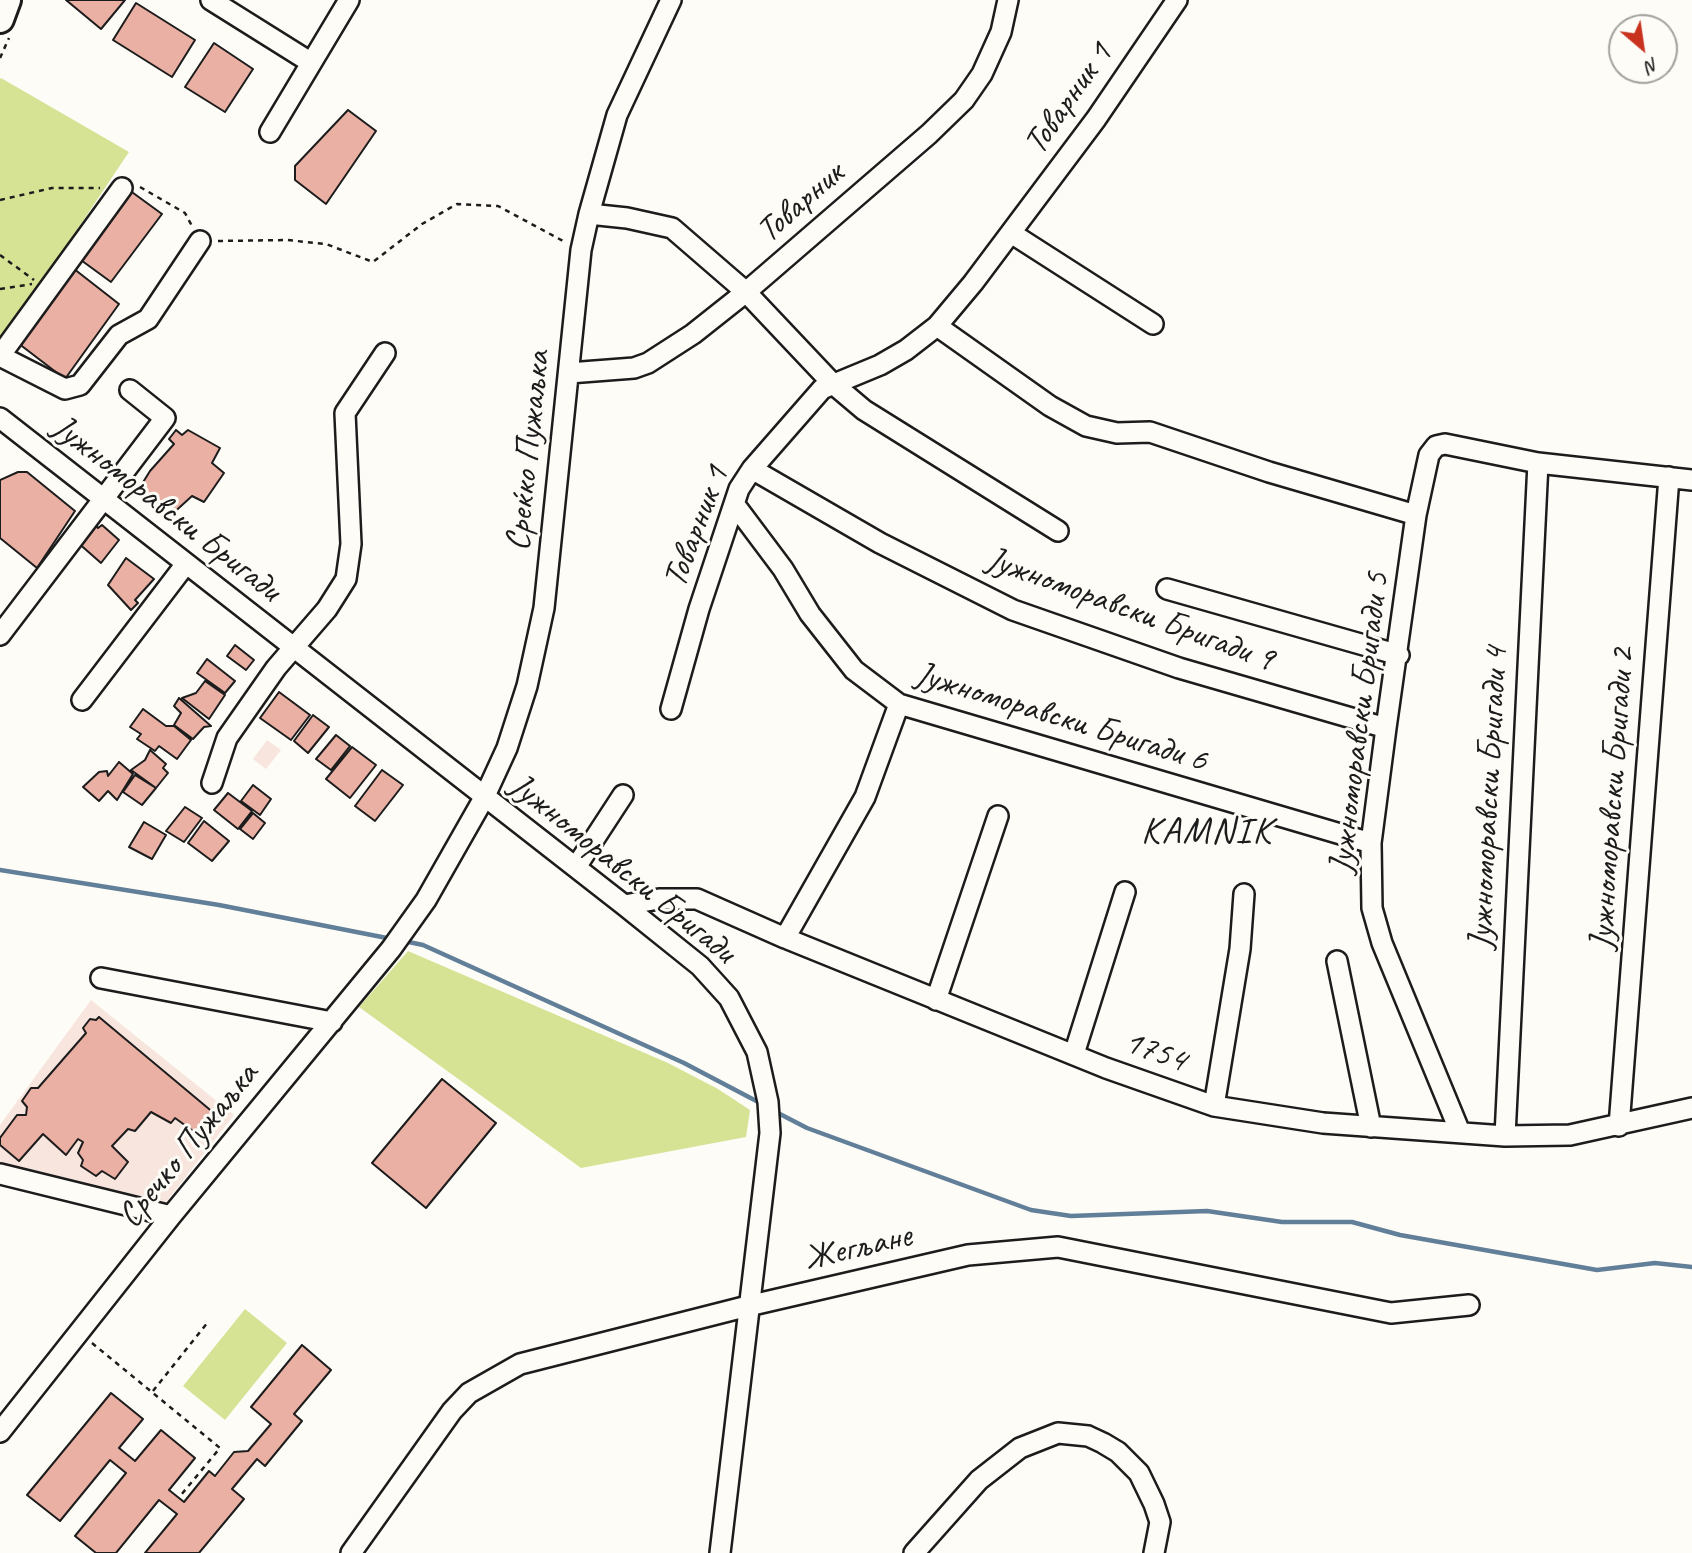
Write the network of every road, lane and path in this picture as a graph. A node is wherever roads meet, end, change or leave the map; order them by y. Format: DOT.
graph roads {
  1 [pos="7,0"];
  2 [pos="211,0"];
  3 [pos="349,0"];
  4 [pos="671,0"];
  5 [pos="1007,0"];
  6 [pos="1177,0"];
  7 [pos="0,19"];
  8 [pos="310,62"];
  9 [pos="270,132"];
  10 [pos="116,189"];
  11 [pos="0,200"];
  12 [pos="589,214"];
  13 [pos="1011,233"];
  14 [pos="200,241"];
  15 [pos="581,250"];
  16 [pos="0,256"];
  17 [pos="0,289"];
  18 [pos="746,292"];
  19 [pos="1153,324"];
  20 [pos="937,326"];
  21 [pos="384,353"];
  22 [pos="0,356"];
  23 [pos="569,373"];
  24 [pos="832,383"];
  25 [pos="130,390"];
  26 [pos="0,418"];
  27 [pos="1538,463"];
  28 [pos="751,469"];
  29 [pos="1669,477"];
  30 [pos="1692,480"];
  31 [pos="102,499"];
  32 [pos="735,505"];
  33 [pos="1416,515"];
  34 [pos="1058,531"];
  35 [pos="185,565"];
  36 [pos="1167,589"];
  37 [pos="0,635"];
  38 [pos="292,648"];
  39 [pos="1399,656"];
  40 [pos="82,700"];
  41 [pos="899,704"];
  42 [pos="671,709"];
  43 [pos="1386,728"];
  44 [pos="212,783"];
  45 [pos="623,795"];
  46 [pos="484,798"];
  47 [pos="998,816"];
  48 [pos="1371,844"];
  49 [pos="576,867"];
  50 [pos="1125,892"];
  51 [pos="1244,894"];
  52 [pos="426,900"];
  53 [pos="624,905"];
  54 [pos="785,938"];
  55 [pos="1337,961"];
  56 [pos="101,978"];
  57 [pos="936,1000"];
  58 [pos="332,1021"];
  59 [pos="1074,1054"];
  60 [pos="1214,1105"];
  61 [pos="1692,1108"];
  62 [pos="1619,1126"];
  63 [pos="1371,1127"];
  64 [pos="1460,1132"];
  65 [pos="1505,1136"];
  66 [pos="0,1174"];
  67 [pos="171,1216"];
  68 [pos="1469,1304"];
  69 [pos="748,1306"];
  70 [pos="208,1322"];
  71 [pos="79,1333"];
  72 [pos="153,1391"];
  73 [pos="9,1408"];
  74 [pos="0,1432"];
  75 [pos="181,1495"];
  76 [pos="351,1553"];
  77 [pos="720,1553"];
  78 [pos="914,1553"];
  79 [pos="1154,1553"];
  1 -- 7 [label="main road"];
  2 -- 8 [label="street"];
  3 -- 8 [label="street"];
  4 -- 12 [label="street, Среќко Пужаљка"];
  5 -- 18 [label="street, Товарник"];
  6 -- 13 [label="street, Товарник 1"];
  8 -- 9 [label="street"];
  10 -- 11 [label="path"];
  10 -- 14 [label="path"];
  10 -- 22 [label="street"];
  12 -- 15 [label="street, Среќко Пужаљка"];
  12 -- 18 [label="street, Јужноморавски Бригади 9"];
  13 -- 19 [label="street"];
  13 -- 20 [label="street, Товарник 1"];
  14 -- 15 [label="path"];
  14 -- 22 [label="street"];
  15 -- 23 [label="street, Среќко Пужаљка"];
  16 -- 17 [label="path"];
  18 -- 23 [label="street, Товарник"];
  18 -- 24 [label="street, Јужноморавски Бригади 9"];
  20 -- 24 [label="street, Товарник 1"];
  20 -- 33 [label="street"];
  21 -- 38 [label="street, Јужноморавски Бригади"];
  23 -- 46 [label="street, Среќко Пужаљка"];
  24 -- 28 [label="street, Товарник 1"];
  24 -- 34 [label="street, Јужноморавски Бригади 9"];
  25 -- 31 [label="street"];
  26 -- 31 [label="street, Јужноморавски Бригади"];
  27 -- 29 [label="street"];
  27 -- 33 [label="street, Јужноморавски Бригади 5"];
  27 -- 65 [label="street, Јужноморавски Бригади 4"];
  28 -- 32 [label="street, Товарник 1"];
  28 -- 43 [label="street, Јужноморавски Бригади 9"];
  29 -- 30 [label="street"];
  29 -- 62 [label="street, Јужноморавски Бригади 2"];
  31 -- 35 [label="street, Јужноморавски Бригади"];
  31 -- 37 [label="street"];
  32 -- 41 [label="street, Јужноморавски Бригади 6"];
  32 -- 42 [label="street, Товарник 1"];
  33 -- 39 [label="street, Јужноморавски Бригади 5"];
  35 -- 38 [label="street, Јужноморавски Бригади"];
  35 -- 40 [label="street"];
  36 -- 39 [label="street, Јужноморавски Бригади 9"];
  38 -- 44 [label="street, Јужноморавски Бригади"];
  38 -- 46 [label="street, Јужноморавски Бригади"];
  39 -- 43 [label="street, Јужноморавски Бригади 5"];
  41 -- 48 [label="street, Јужноморавски Бригади 6"];
  41 -- 54 [label="street"];
  43 -- 48 [label="street, Јужноморавски Бригади 5"];
  45 -- 49 [label="street"];
  46 -- 49 [label="street, Јужноморавски Бригади"];
  46 -- 52 [label="street, Среќко Пужаљка"];
  47 -- 57 [label="street"];
  48 -- 64 [label="street, Јужноморавски Бригади 5"];
  49 -- 53 [label="street, Јужноморавски Бригади"];
  50 -- 59 [label="street"];
  51 -- 60 [label="street"];
  52 -- 58 [label="street, Сречко Пужаљка"];
  53 -- 54 [label="street, 1754"];
  53 -- 69 [label="street, Јужноморавски Бригади"];
  54 -- 57 [label="street, 1754"];
  55 -- 63 [label="street"];
  56 -- 58 [label="street"];
  57 -- 59 [label="street, 1754"];
  58 -- 67 [label="street, Сречко Пужаљка"];
  59 -- 60 [label="street, 1754"];
  60 -- 63 [label="street, 1754"];
  61 -- 62 [label="street, 1754"];
  62 -- 65 [label="street, 1754"];
  63 -- 64 [label="street, 1754"];
  64 -- 65 [label="street, 1754"];
  66 -- 67 [label="street"];
  67 -- 71 [label="street, Сречко Пужаљка"];
  68 -- 69 [label="street, Жегљане"];
  69 -- 76 [label="street, Жегљане"];
  69 -- 77 [label="street, Јужноморавски Бригади"];
  70 -- 72 [label="path"];
  71 -- 72 [label="path"];
  71 -- 73 [label="street, Сречко Пужаљка"];
  72 -- 75 [label="path"];
  73 -- 74 [label="street, Сречко Пужаљка"];
  78 -- 79 [label="street"];
}
